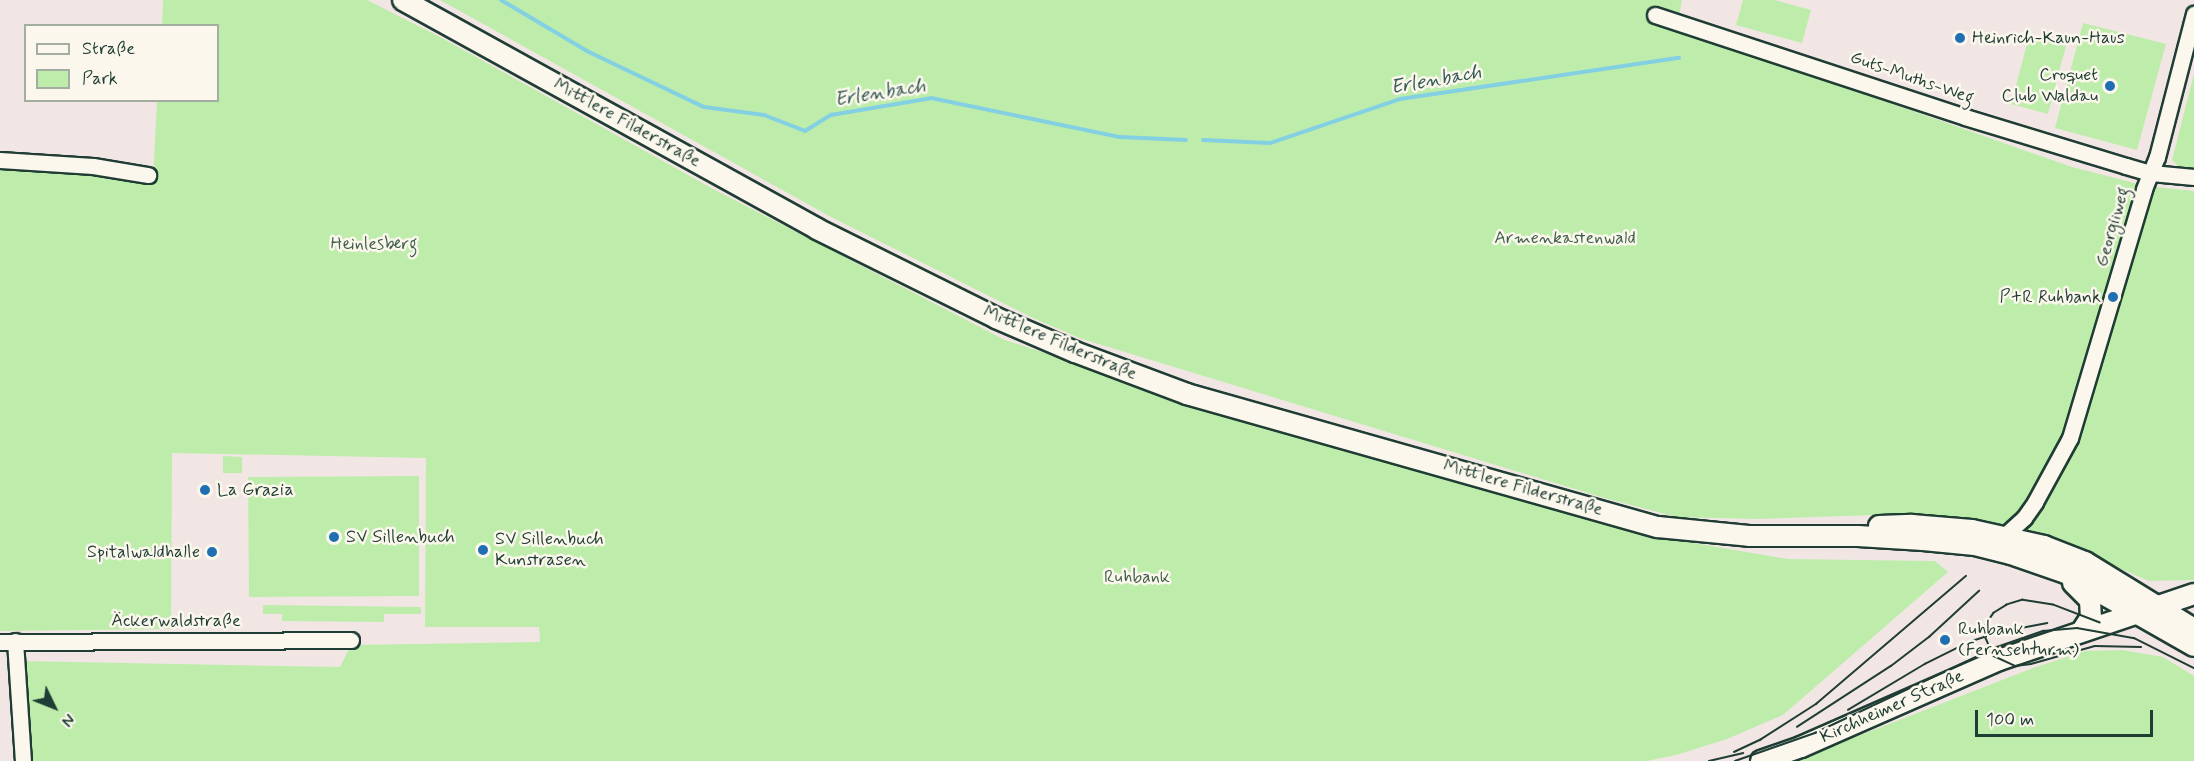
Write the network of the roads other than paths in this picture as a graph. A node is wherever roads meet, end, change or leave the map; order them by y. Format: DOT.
graph roads {
  1 [pos="403,0"];
  2 [pos="2194,14"];
  3 [pos="1655,15"];
  4 [pos="0,160"];
  5 [pos="2151,173"];
  6 [pos="148,175"];
  7 [pos="2194,177"];
  8 [pos="2004,536"];
  9 [pos="1772,537"];
  10 [pos="1975,545"];
  11 [pos="2066,573"];
  12 [pos="2194,594"];
  13 [pos="2156,607"];
  14 [pos="2137,613"];
  15 [pos="2194,629"];
  16 [pos="2082,631"];
  17 [pos="351,640"];
  18 [pos="8,641"];
  19 [pos="2194,646"];
  20 [pos="23,761"];
  21 [pos="1761,761"];
  1 -- 9 [label="main road, Mittlere Filderstraße"];
  2 -- 5 [label="street, Georgiiweg"];
  3 -- 5 [label="street, Guts-Muths-Weg"];
  4 -- 6 [label="street"];
  5 -- 7 [label="street, Guts-Muths-Weg"];
  5 -- 8 [label="street, Georgiiweg"];
  8 -- 9 [label="main road, Mittlere Filderstraße"];
  8 -- 10 [label="main road"];
  8 -- 13 [label="main road, Mittlere Filderstraße"];
  9 -- 10 [label="main road, Mittlere Filderstraße"];
  10 -- 11 [label="main road, Mittlere Filderstraße"];
  11 -- 14 [label="main road, Mittlere Filderstraße"];
  11 -- 16 [label="main road"];
  12 -- 13 [label="main road, Kirchheimer Straße"];
  13 -- 14 [label="main road, Kirchheimer Straße"];
  13 -- 15 [label="main road, Mittlere Filderstraße"];
  14 -- 16 [label="main road, Kirchheimer Straße"];
  14 -- 19 [label="main road, Mittlere Filderstraße"];
  16 -- 21 [label="main road, Kirchheimer Straße"];
  17 -- 18 [label="street, Äckerwaldstraße"];
  18 -- 20 [label="street"];
}
